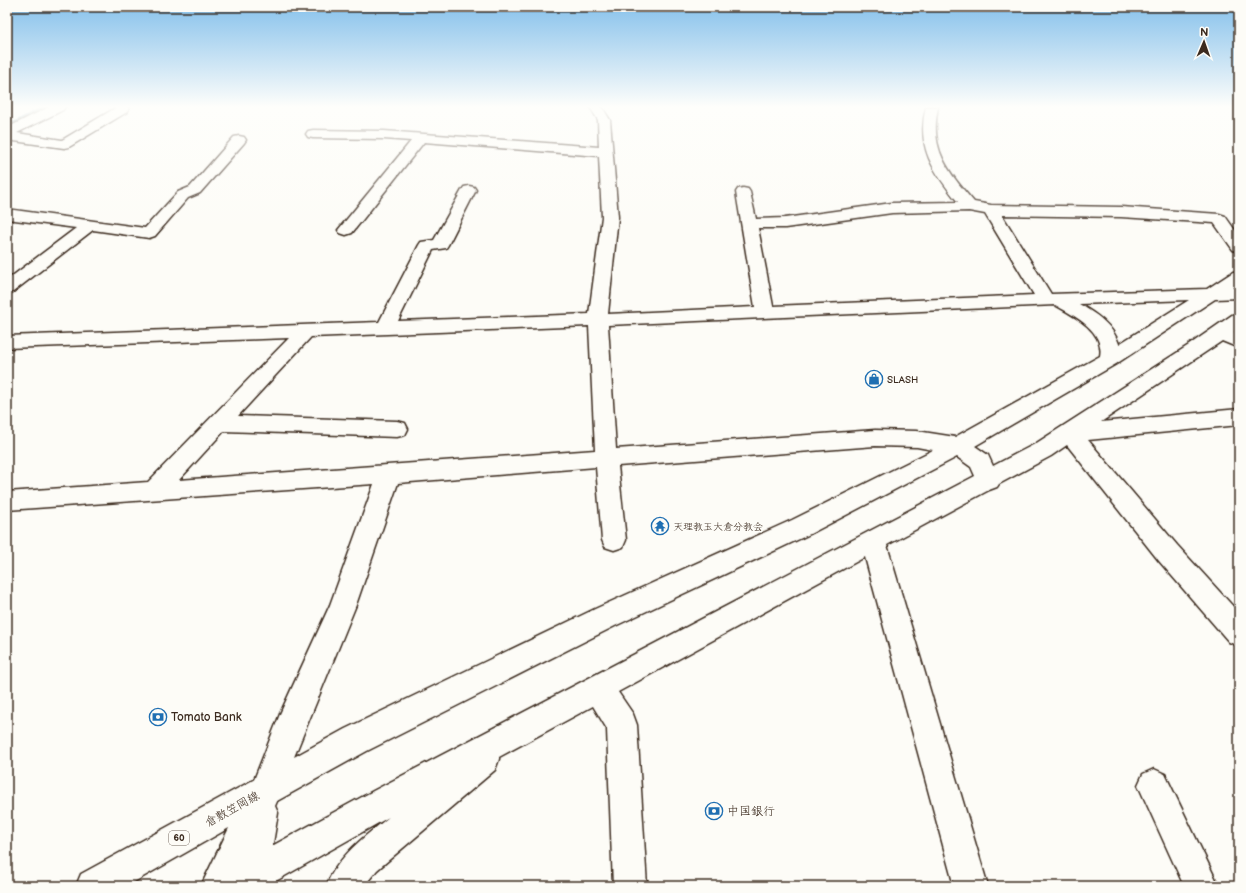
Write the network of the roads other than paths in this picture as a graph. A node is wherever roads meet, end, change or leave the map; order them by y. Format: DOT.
graph roads {
  1 [pos="231,149"];
  2 [pos="411,149"];
  3 [pos="563,149"];
  4 [pos="607,149"];
  5 [pos="931,149"];
  6 [pos="607,152"];
  7 [pos="469,190"];
  8 [pos="743,192"];
  9 [pos="969,206"];
  10 [pos="991,210"];
  11 [pos="7,214"];
  12 [pos="749,224"];
  13 [pos="90,225"];
  14 [pos="346,230"];
  15 [pos="1239,247"];
  16 [pos="1239,276"];
  17 [pos="7,288"];
  18 [pos="1239,293"];
  19 [pos="1212,294"];
  20 [pos="1051,299"];
  21 [pos="765,312"];
  22 [pos="598,320"];
  23 [pos="385,328"];
  24 [pos="306,331"];
  25 [pos="1233,331"];
  26 [pos="7,342"];
  27 [pos="1109,359"];
  28 [pos="1239,417"];
  29 [pos="218,423"];
  30 [pos="397,429"];
  31 [pos="1070,433"];
  32 [pos="957,446"];
  33 [pos="606,458"];
  34 [pos="389,475"];
  35 [pos="989,481"];
  36 [pos="154,491"];
  37 [pos="7,501"];
  38 [pos="614,540"];
  39 [pos="873,541"];
  40 [pos="1239,633"];
  41 [pos="598,688"];
  42 [pos="522,728"];
  43 [pos="1154,785"];
  44 [pos="266,790"];
  45 [pos="244,883"];
  46 [pos="93,886"];
  47 [pos="218,886"];
  48 [pos="343,886"];
  49 [pos="630,886"];
  50 [pos="971,886"];
  51 [pos="1202,886"];
  1 -- 13 [label="street"];
  2 -- 14 [label="street"];
  3 -- 6 [label="street"];
  4 -- 6 [label="street"];
  5 -- 9 [label="street"];
  6 -- 22 [label="street"];
  7 -- 23 [label="street"];
  8 -- 12 [label="street"];
  9 -- 10 [label="street"];
  9 -- 12 [label="street"];
  10 -- 15 [label="street"];
  10 -- 20 [label="street"];
  11 -- 13 [label="street"];
  12 -- 21 [label="street"];
  13 -- 17 [label="street"];
  16 -- 19 [label="street"];
  18 -- 19 [label="street"];
  19 -- 20 [label="street"];
  19 -- 27 [label="street"];
  20 -- 21 [label="street"];
  20 -- 27 [label="street"];
  21 -- 22 [label="street"];
  22 -- 23 [label="street"];
  22 -- 33 [label="street"];
  23 -- 24 [label="street"];
  24 -- 26 [label="street"];
  24 -- 29 [label="street"];
  25 -- 31 [label="street"];
  27 -- 32 [label="street"];
  28 -- 31 [label="street"];
  29 -- 30 [label="street"];
  29 -- 36 [label="street"];
  31 -- 35 [label="street"];
  31 -- 40 [label="street"];
  32 -- 33 [label="street"];
  32 -- 35 [label="street"];
  32 -- 44 [label="street"];
  33 -- 34 [label="street"];
  33 -- 38 [label="street"];
  34 -- 36 [label="street"];
  34 -- 44 [label="street"];
  35 -- 39 [label="street"];
  36 -- 37 [label="street"];
  39 -- 41 [label="street"];
  39 -- 50 [label="street"];
  41 -- 42 [label="street"];
  41 -- 49 [label="street"];
  42 -- 45 [label="street"];
  42 -- 48 [label="street"];
  43 -- 51 [label="street"];
  44 -- 45 [label="street, 倉敷笠岡線"];
  44 -- 46 [label="street, 倉敷笠岡線 / 60"];
  44 -- 47 [label="street, 倉敷笠岡線"];
}
